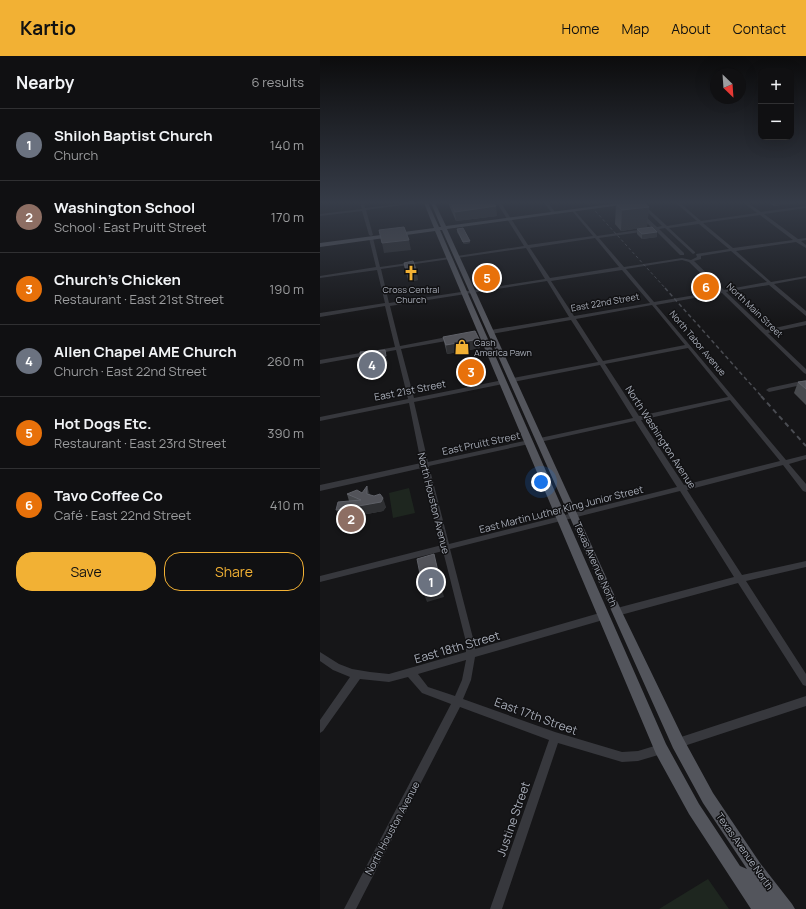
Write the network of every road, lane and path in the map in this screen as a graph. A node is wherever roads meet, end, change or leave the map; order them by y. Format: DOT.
graph roads {
  1 [pos="334,243"];
  2 [pos="372,243"];
  3 [pos="443,243"];
  4 [pos="451,243"];
  5 [pos="524,243"];
  6 [pos="556,243"];
  7 [pos="601,243"];
  8 [pos="670,243"];
  9 [pos="682,243"];
  10 [pos="725,243"];
  11 [pos="779,243"];
  12 [pos="320,245"];
  13 [pos="527,247"];
  14 [pos="733,250"];
  15 [pos="693,253"];
  16 [pos="682,256"];
  17 [pos="457,257"];
  18 [pos="450,258"];
  19 [pos="695,259"];
  20 [pos="622,268"];
  21 [pos="379,269"];
  22 [pos="320,277"];
  23 [pos="806,277"];
  24 [pos="548,279"];
  25 [pos="769,283"];
  26 [pos="473,291"];
  27 [pos="724,291"];
  28 [pos="465,292"];
  29 [pos="652,303"];
  30 [pos="388,305"];
  31 [pos="806,314"];
  32 [pos="320,315"];
  33 [pos="573,317"];
  34 [pos="806,323"];
  35 [pos="766,331"];
  36 [pos="491,332"];
  37 [pos="459,337"];
  38 [pos="689,346"];
  39 [pos="398,348"];
  40 [pos="320,362"];
  41 [pos="602,363"];
  42 [pos="806,366"];
  43 [pos="806,372"];
  44 [pos="513,380"];
  45 [pos="503,382"];
  46 [pos="806,382"];
  47 [pos="769,390"];
  48 [pos="732,398"];
  49 [pos="411,400"];
  50 [pos="320,418"];
  51 [pos="638,419"];
  52 [pos="540,440"];
  53 [pos="529,442"];
  54 [pos="806,457"];
  55 [pos="784,463"];
  56 [pos="424,465"];
  57 [pos="320,488"];
  58 [pos="682,488"];
  59 [pos="806,489"];
  60 [pos="575,516"];
  61 [pos="562,519"];
  62 [pos="445,547"];
  63 [pos="806,564"];
  64 [pos="320,579"];
  65 [pos="740,579"];
  66 [pos="617,612"];
  67 [pos="603,616"];
  68 [pos="472,655"];
  69 [pos="320,656"];
  70 [pos="411,673"];
  71 [pos="356,675"];
  72 [pos="806,682"];
  73 [pos="458,701"];
  74 [pos="806,701"];
  75 [pos="320,728"];
  76 [pos="555,737"];
  77 [pos="678,743"];
  78 [pos="661,749"];
  79 [pos="732,869"];
  80 [pos="350,909"];
  81 [pos="496,909"];
  82 [pos="760,909"];
  83 [pos="773,909"];
  84 [pos="787,909"];
  1 -- 12 [label="main road"];
  2 -- 21 [label="street, North Houston Avenue"];
  3 -- 18 [label="main road, Texas Avenue North"];
  4 -- 17 [label="main road, Texas Avenue North"];
  5 -- 13 [label="street, North Washington Avenue"];
  6 -- 13 [label="street"];
  7 -- 20 [label="street, North Tabor Avenue"];
  8 -- 16 [label="street"];
  9 -- 15 [label="street"];
  10 -- 14 [label="street"];
  11 -- 14 [label="street"];
  13 -- 17 [label="street"];
  13 -- 24 [label="street, North Washington Avenue"];
  14 -- 19 [label="street"];
  14 -- 25 [label="street"];
  15 -- 16 [label="street"];
  15 -- 19 [label="street, North Main Street"];
  16 -- 19 [label="street"];
  16 -- 20 [label="street"];
  17 -- 26 [label="main road, Texas Avenue North"];
  18 -- 21 [label="street"];
  18 -- 28 [label="main road, Texas Avenue North"];
  19 -- 27 [label="street, North Main Street"];
  20 -- 24 [label="street"];
  20 -- 29 [label="street, North Tabor Avenue"];
  21 -- 22 [label="street"];
  21 -- 30 [label="street, North Houston Avenue"];
  23 -- 25 [label="street, East 22nd Street"];
  24 -- 26 [label="street"];
  24 -- 33 [label="street, North Washington Avenue"];
  25 -- 27 [label="street, East 22nd Street"];
  25 -- 31 [label="street"];
  26 -- 28 [label="street"];
  26 -- 36 [label="main road, Texas Avenue North"];
  27 -- 29 [label="street, East 22nd Street"];
  27 -- 35 [label="street, North Main Street"];
  28 -- 30 [label="street"];
  28 -- 45 [label="main road, Texas Avenue North"];
  29 -- 33 [label="street, East 22nd Street"];
  29 -- 38 [label="street, North Tabor Avenue"];
  30 -- 32 [label="street"];
  30 -- 39 [label="street, North Houston Avenue"];
  33 -- 36 [label="street, East 22nd Street"];
  33 -- 41 [label="street, North Washington Avenue"];
  34 -- 35 [label="street"];
  35 -- 42 [label="street, North Main Street"];
  35 -- 43 [label="street, North Main Street"];
  36 -- 44 [label="main road, Texas Avenue North"];
  37 -- 39 [label="street"];
  38 -- 41 [label="street"];
  38 -- 48 [label="street, North Tabor Avenue"];
  39 -- 40 [label="street"];
  39 -- 49 [label="street, North Houston Avenue"];
  41 -- 44 [label="street"];
  41 -- 51 [label="street, North Washington Avenue"];
  44 -- 52 [label="main road, Texas Avenue North"];
  45 -- 49 [label="street, East 21st Street"];
  45 -- 53 [label="main road, Texas Avenue North"];
  46 -- 47 [label="street"];
  48 -- 51 [label="street"];
  48 -- 55 [label="street, North Tabor Avenue"];
  49 -- 50 [label="street, East 21st Street"];
  49 -- 56 [label="street, North Houston Avenue"];
  51 -- 52 [label="street"];
  51 -- 58 [label="street, North Washington Avenue"];
  52 -- 60 [label="main road, Texas Avenue North"];
  53 -- 56 [label="street, East Pruitt Street"];
  53 -- 61 [label="main road, Texas Avenue North"];
  54 -- 55 [label="street, East Martin Luther King Junior Street"];
  55 -- 58 [label="street, East Martin Luther King Junior Street"];
  55 -- 59 [label="street, North Tabor Avenue"];
  56 -- 57 [label="street, East Pruitt Street"];
  56 -- 62 [label="street, North Houston Avenue"];
  58 -- 60 [label="street, East Martin Luther King Junior Street"];
  58 -- 65 [label="street, North Washington Avenue"];
  60 -- 61 [label="street, East Martin Luther King Junior Street"];
  60 -- 66 [label="main road, Texas Avenue North"];
  61 -- 62 [label="street, East Martin Luther King Junior Street"];
  61 -- 67 [label="main road, Texas Avenue North"];
  62 -- 64 [label="street, East Martin Luther King Junior Street"];
  62 -- 68 [label="street, North Houston Avenue"];
  63 -- 65 [label="street"];
  65 -- 66 [label="street"];
  65 -- 72 [label="street, North Washington Avenue"];
  66 -- 77 [label="main road, Texas Avenue North"];
  67 -- 68 [label="street, East 18th Street"];
  67 -- 78 [label="main road, Texas Avenue North"];
  68 -- 70 [label="street, East 18th Street"];
  68 -- 73 [label="street, North Houston Avenue"];
  69 -- 71 [label="street, East 18th Street"];
  70 -- 71 [label="street, East 18th Street"];
  70 -- 73 [label="street, East 17th Street"];
  71 -- 75 [label="street"];
  73 -- 76 [label="street, East 17th Street"];
  73 -- 80 [label="street, North Houston Avenue"];
  74 -- 77 [label="street"];
  76 -- 78 [label="street, East 17th Street"];
  76 -- 81 [label="street, Justine Street"];
  77 -- 84 [label="main road, Texas Avenue North"];
  78 -- 79 [label="main road, Texas Avenue North"];
  79 -- 82 [label="main road, Texas Avenue North"];
  79 -- 83 [label="main road"];
}
